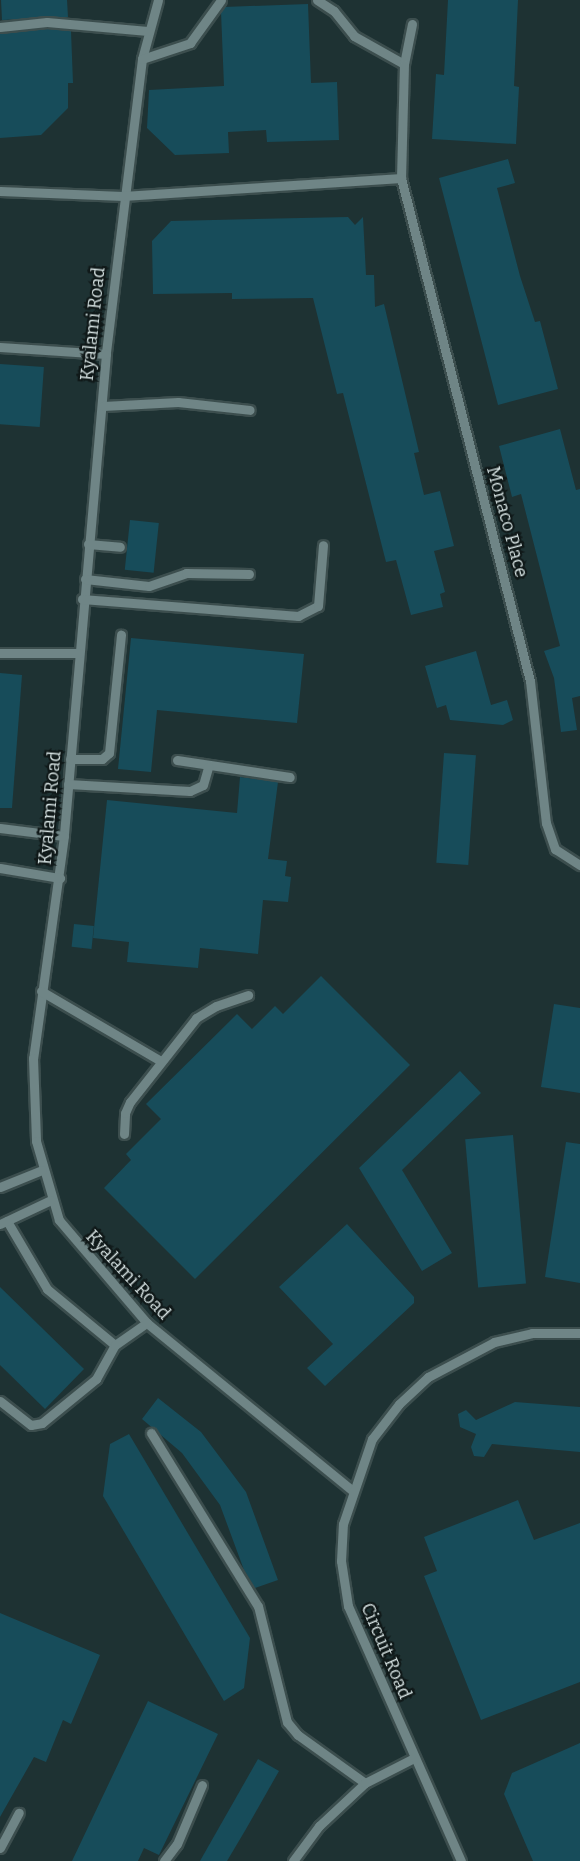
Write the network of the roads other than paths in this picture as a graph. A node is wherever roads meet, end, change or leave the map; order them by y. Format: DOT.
graph roads {
  1 [pos="158,0"];
  2 [pos="221,0"];
  3 [pos="317,0"];
  4 [pos="412,24"];
  5 [pos="0,27"];
  6 [pos="148,31"];
  7 [pos="141,59"];
  8 [pos="404,64"];
  9 [pos="401,178"];
  10 [pos="0,191"];
  11 [pos="123,196"];
  12 [pos="0,346"];
  13 [pos="106,354"];
  14 [pos="103,406"];
  15 [pos="250,410"];
  16 [pos="88,544"];
  17 [pos="323,545"];
  18 [pos="120,547"];
  19 [pos="249,574"];
  20 [pos="85,579"];
  21 [pos="82,599"];
  22 [pos="121,635"];
  23 [pos="0,653"];
  24 [pos="79,653"];
  25 [pos="70,759"];
  26 [pos="177,760"];
  27 [pos="208,767"];
  28 [pos="290,777"];
  29 [pos="68,784"];
  30 [pos="0,828"];
  31 [pos="64,836"];
  32 [pos="580,865"];
  33 [pos="0,868"];
  34 [pos="60,878"];
  35 [pos="40,991"];
  36 [pos="248,995"];
  37 [pos="161,1061"];
  38 [pos="124,1134"];
  39 [pos="42,1170"];
  40 [pos="0,1187"];
  41 [pos="51,1200"];
  42 [pos="4,1223"];
  43 [pos="147,1323"];
  44 [pos="580,1333"];
  45 [pos="115,1344"];
  46 [pos="0,1401"];
  47 [pos="151,1433"];
  48 [pos="352,1490"];
  49 [pos="414,1758"];
  50 [pos="365,1783"];
  51 [pos="202,1785"];
  52 [pos="20,1813"];
  53 [pos="0,1848"];
  54 [pos="164,1861"];
  55 [pos="292,1861"];
  56 [pos="461,1861"];
  1 -- 6 [label="lane, Kyalami Road"];
  2 -- 7 [label="lane"];
  3 -- 8 [label="lane"];
  4 -- 8 [label="lane, Monaco Place"];
  5 -- 6 [label="lane"];
  6 -- 7 [label="lane, Kyalami Road"];
  7 -- 11 [label="lane, Kyalami Road"];
  8 -- 9 [label="lane, Monaco Place"];
  9 -- 11 [label="lane"];
  9 -- 32 [label="lane, Monaco Place"];
  10 -- 11 [label="lane"];
  11 -- 13 [label="lane, Kyalami Road"];
  12 -- 13 [label="lane"];
  13 -- 14 [label="lane, Kyalami Road"];
  14 -- 15 [label="lane"];
  14 -- 16 [label="lane, Kyalami Road"];
  16 -- 18 [label="lane"];
  16 -- 20 [label="lane, Kyalami Road"];
  17 -- 21 [label="lane"];
  19 -- 20 [label="lane"];
  20 -- 21 [label="lane, Kyalami Road"];
  21 -- 24 [label="lane, Kyalami Road"];
  22 -- 25 [label="lane"];
  23 -- 24 [label="lane"];
  24 -- 25 [label="lane, Kyalami Road"];
  25 -- 29 [label="lane, Kyalami Road"];
  26 -- 27 [label="lane"];
  27 -- 28 [label="lane"];
  27 -- 29 [label="lane"];
  29 -- 31 [label="lane, Kyalami Road"];
  30 -- 31 [label="lane"];
  31 -- 34 [label="lane, Kyalami Road"];
  33 -- 34 [label="lane"];
  34 -- 35 [label="lane, Kyalami Road"];
  35 -- 37 [label="lane"];
  35 -- 39 [label="lane, Kyalami Road"];
  36 -- 37 [label="lane"];
  37 -- 38 [label="lane"];
  39 -- 40 [label="lane"];
  39 -- 41 [label="lane, Kyalami Road"];
  41 -- 42 [label="lane"];
  41 -- 43 [label="lane, Kyalami Road"];
  42 -- 45 [label="lane"];
  43 -- 45 [label="lane"];
  43 -- 48 [label="lane, Kyalami Road"];
  44 -- 48 [label="lane, Circuit Road"];
  45 -- 46 [label="lane"];
  47 -- 50 [label="lane"];
  48 -- 49 [label="lane, Circuit Road"];
  49 -- 50 [label="lane"];
  49 -- 56 [label="lane, Circuit Road"];
  50 -- 55 [label="lane"];
  51 -- 54 [label="lane"];
  52 -- 53 [label="lane"];
}
